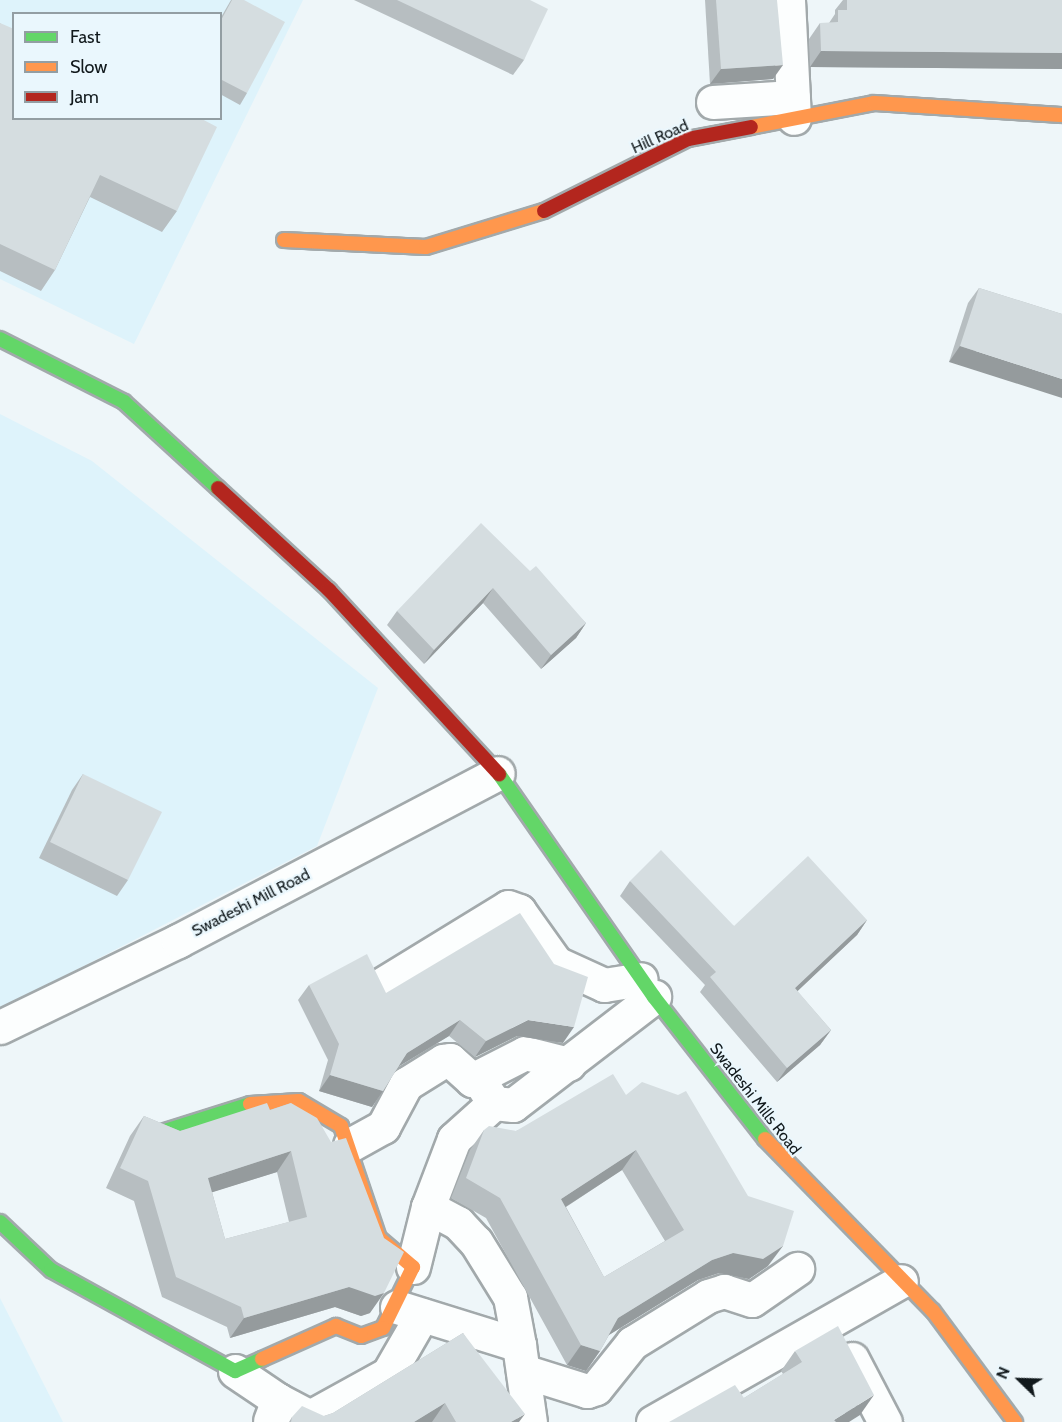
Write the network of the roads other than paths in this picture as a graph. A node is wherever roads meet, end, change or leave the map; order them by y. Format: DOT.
graph roads {
  1 [pos="788,0"];
  2 [pos="713,102"];
  3 [pos="793,107"];
  4 [pos="1062,115"];
  5 [pos="284,240"];
  6 [pos="0,339"];
  7 [pos="498,773"];
  8 [pos="384,983"];
  9 [pos="648,988"];
  10 [pos="0,1027"];
  11 [pos="487,1091"];
  12 [pos="165,1131"];
  13 [pos="350,1145"];
  14 [pos="428,1207"];
  15 [pos="0,1222"];
  16 [pos="412,1267"];
  17 [pos="797,1269"];
  18 [pos="901,1281"];
  19 [pos="410,1311"];
  20 [pos="831,1320"];
  21 [pos="521,1358"];
  22 [pos="235,1371"];
  23 [pos="274,1411"];
  24 [pos="530,1422"];
  25 [pos="653,1422"];
  26 [pos="885,1422"];
  27 [pos="1015,1422"];
  1 -- 3 [label="street"];
  2 -- 3 [label="street"];
  3 -- 4 [label="street, Hill Road"];
  3 -- 5 [label="street, Hill Road"];
  6 -- 7 [label="street, Swadeshi Mills Road"];
  7 -- 9 [label="street, Swadeshi Mills Road"];
  7 -- 10 [label="street, Swadeshi Mill Road"];
  8 -- 9 [label="street"];
  9 -- 11 [label="street"];
  9 -- 18 [label="street, Swadeshi Mills Road"];
  11 -- 13 [label="street"];
  11 -- 14 [label="street"];
  12 -- 13 [label="street"];
  13 -- 16 [label="street"];
  14 -- 16 [label="street"];
  14 -- 21 [label="street"];
  15 -- 22 [label="street"];
  16 -- 19 [label="street"];
  17 -- 21 [label="street"];
  18 -- 20 [label="street"];
  18 -- 27 [label="street, Swadeshi Mills Road"];
  19 -- 21 [label="street"];
  19 -- 22 [label="street"];
  19 -- 23 [label="street"];
  20 -- 25 [label="street"];
  20 -- 26 [label="street"];
  21 -- 24 [label="street"];
  22 -- 23 [label="street"];
}
